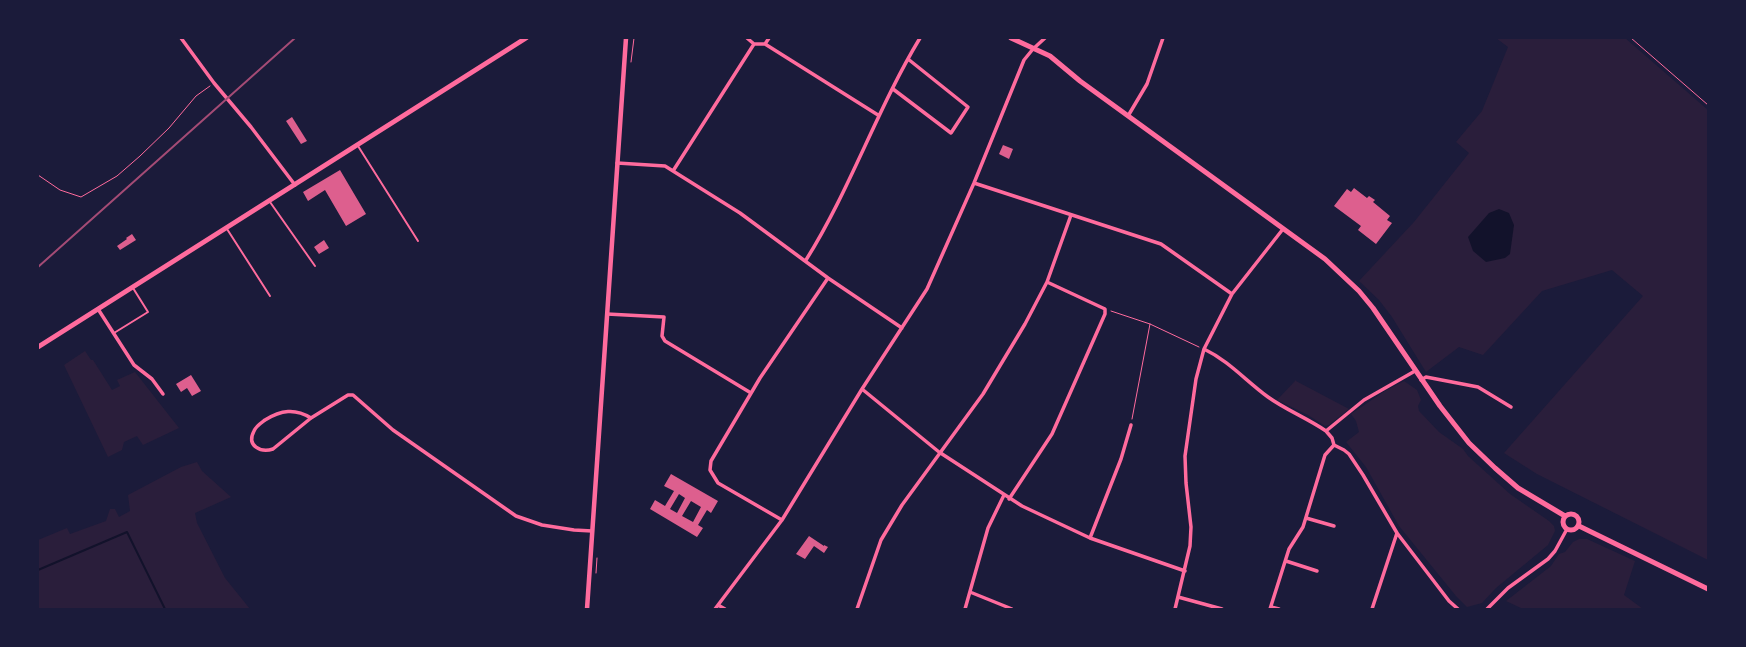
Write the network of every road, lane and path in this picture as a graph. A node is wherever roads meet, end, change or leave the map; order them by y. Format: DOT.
graph roads {
  1 [pos="181,38"];
  2 [pos="526,38"];
  3 [pos="626,38"];
  4 [pos="747,38"];
  5 [pos="769,38"];
  6 [pos="920,38"];
  7 [pos="1011,38"];
  8 [pos="1045,38"];
  9 [pos="1163,38"];
  10 [pos="1631,38"];
  11 [pos="754,44"];
  12 [pos="765,44"];
  13 [pos="1033,49"];
  14 [pos="908,59"];
  15 [pos="214,83"];
  16 [pos="893,89"];
  17 [pos="1708,105"];
  18 [pos="878,115"];
  19 [pos="1128,116"];
  20 [pos="358,145"];
  21 [pos="617,163"];
  22 [pos="673,171"];
  23 [pos="38,175"];
  24 [pos="974,183"];
  25 [pos="295,185"];
  26 [pos="270,201"];
  27 [pos="1071,215"];
  28 [pos="226,228"];
  29 [pos="1283,229"];
  30 [pos="418,241"];
  31 [pos="806,260"];
  32 [pos="316,266"];
  33 [pos="828,278"];
  34 [pos="1047,282"];
  35 [pos="132,287"];
  36 [pos="1232,294"];
  37 [pos="270,296"];
  38 [pos="98,309"];
  39 [pos="1105,309"];
  40 [pos="607,314"];
  41 [pos="1150,324"];
  42 [pos="902,328"];
  43 [pos="113,334"];
  44 [pos="38,347"];
  45 [pos="1204,349"];
  46 [pos="1415,371"];
  47 [pos="1421,380"];
  48 [pos="862,389"];
  49 [pos="751,393"];
  50 [pos="162,394"];
  51 [pos="1511,407"];
  52 [pos="311,418"];
  53 [pos="1131,425"];
  54 [pos="1326,431"];
  55 [pos="1334,446"];
  56 [pos="939,452"];
  57 [pos="1004,495"];
  58 [pos="1009,499"];
  59 [pos="1565,516"];
  60 [pos="1306,518"];
  61 [pos="782,520"];
  62 [pos="1334,526"];
  63 [pos="1579,526"];
  64 [pos="1567,529"];
  65 [pos="592,530"];
  66 [pos="1397,533"];
  67 [pos="1090,538"];
  68 [pos="1286,561"];
  69 [pos="1185,571"];
  70 [pos="1317,571"];
  71 [pos="1708,589"];
  72 [pos="970,592"];
  73 [pos="1178,597"];
  74 [pos="718,605"];
  75 [pos="1270,608"];
  76 [pos="587,609"];
  77 [pos="715,609"];
  78 [pos="725,609"];
  79 [pos="857,609"];
  80 [pos="965,609"];
  81 [pos="1012,609"];
  82 [pos="1175,609"];
  83 [pos="1222,609"];
  84 [pos="1279,609"];
  85 [pos="1372,609"];
  86 [pos="1458,609"];
  87 [pos="1487,609"];
  1 -- 15 [label="street"];
  2 -- 20 [label="main road"];
  3 -- 21 [label="street"];
  4 -- 11 [label="street"];
  5 -- 12 [label="street"];
  6 -- 14 [label="street"];
  7 -- 13 [label="main road"];
  8 -- 13 [label="street"];
  9 -- 19 [label="street"];
  10 -- 17 [label="path"];
  11 -- 12 [label="street"];
  11 -- 22 [label="street"];
  12 -- 18 [label="street"];
  13 -- 19 [label="main road"];
  13 -- 24 [label="street"];
  14 -- 16 [label="street"];
  14 -- 16 [label="street"];
  15 -- 23 [label="path"];
  15 -- 25 [label="street"];
  16 -- 18 [label="street"];
  18 -- 31 [label="street"];
  19 -- 29 [label="main road"];
  20 -- 25 [label="main road"];
  20 -- 30 [label="lane"];
  21 -- 22 [label="street"];
  21 -- 40 [label="street"];
  22 -- 31 [label="street"];
  24 -- 27 [label="street"];
  24 -- 42 [label="street"];
  25 -- 26 [label="main road"];
  26 -- 28 [label="main road"];
  26 -- 32 [label="lane"];
  27 -- 34 [label="street"];
  27 -- 36 [label="street"];
  28 -- 35 [label="main road"];
  28 -- 37 [label="lane"];
  29 -- 36 [label="street"];
  29 -- 46 [label="main road"];
  31 -- 33 [label="street"];
  33 -- 42 [label="street"];
  33 -- 49 [label="street"];
  34 -- 39 [label="street"];
  34 -- 56 [label="street"];
  35 -- 38 [label="main road"];
  35 -- 43 [label="lane"];
  36 -- 45 [label="street"];
  38 -- 43 [label="street"];
  38 -- 44 [label="main road"];
  39 -- 41 [label="path"];
  39 -- 58 [label="street"];
  40 -- 49 [label="street"];
  40 -- 65 [label="street"];
  41 -- 45 [label="path"];
  41 -- 53 [label="path"];
  42 -- 48 [label="street"];
  43 -- 50 [label="street"];
  45 -- 54 [label="street"];
  45 -- 69 [label="street"];
  46 -- 47 [label="main road"];
  46 -- 54 [label="street"];
  47 -- 51 [label="street"];
  47 -- 59 [label="main road"];
  48 -- 56 [label="street"];
  48 -- 61 [label="street"];
  49 -- 61 [label="street"];
  52 -- 52 [label="street"];
  52 -- 65 [label="street"];
  53 -- 67 [label="street"];
  54 -- 55 [label="street"];
  55 -- 60 [label="street"];
  55 -- 66 [label="street"];
  56 -- 57 [label="street"];
  56 -- 79 [label="street"];
  57 -- 58 [label="street"];
  57 -- 72 [label="street"];
  58 -- 67 [label="street"];
  59 -- 63 [label="main road"];
  59 -- 64 [label="main road"];
  60 -- 62 [label="street"];
  60 -- 68 [label="street"];
  61 -- 74 [label="street"];
  63 -- 64 [label="main road"];
  63 -- 71 [label="main road"];
  64 -- 87 [label="street"];
  65 -- 76 [label="street"];
  66 -- 85 [label="street"];
  66 -- 86 [label="street"];
  67 -- 69 [label="street"];
  68 -- 70 [label="street"];
  68 -- 75 [label="street"];
  69 -- 73 [label="street"];
  72 -- 80 [label="street"];
  72 -- 81 [label="street"];
  73 -- 82 [label="street"];
  73 -- 83 [label="street"];
  74 -- 77 [label="street"];
  74 -- 78 [label="street"];
  75 -- 84 [label="street"];
}
